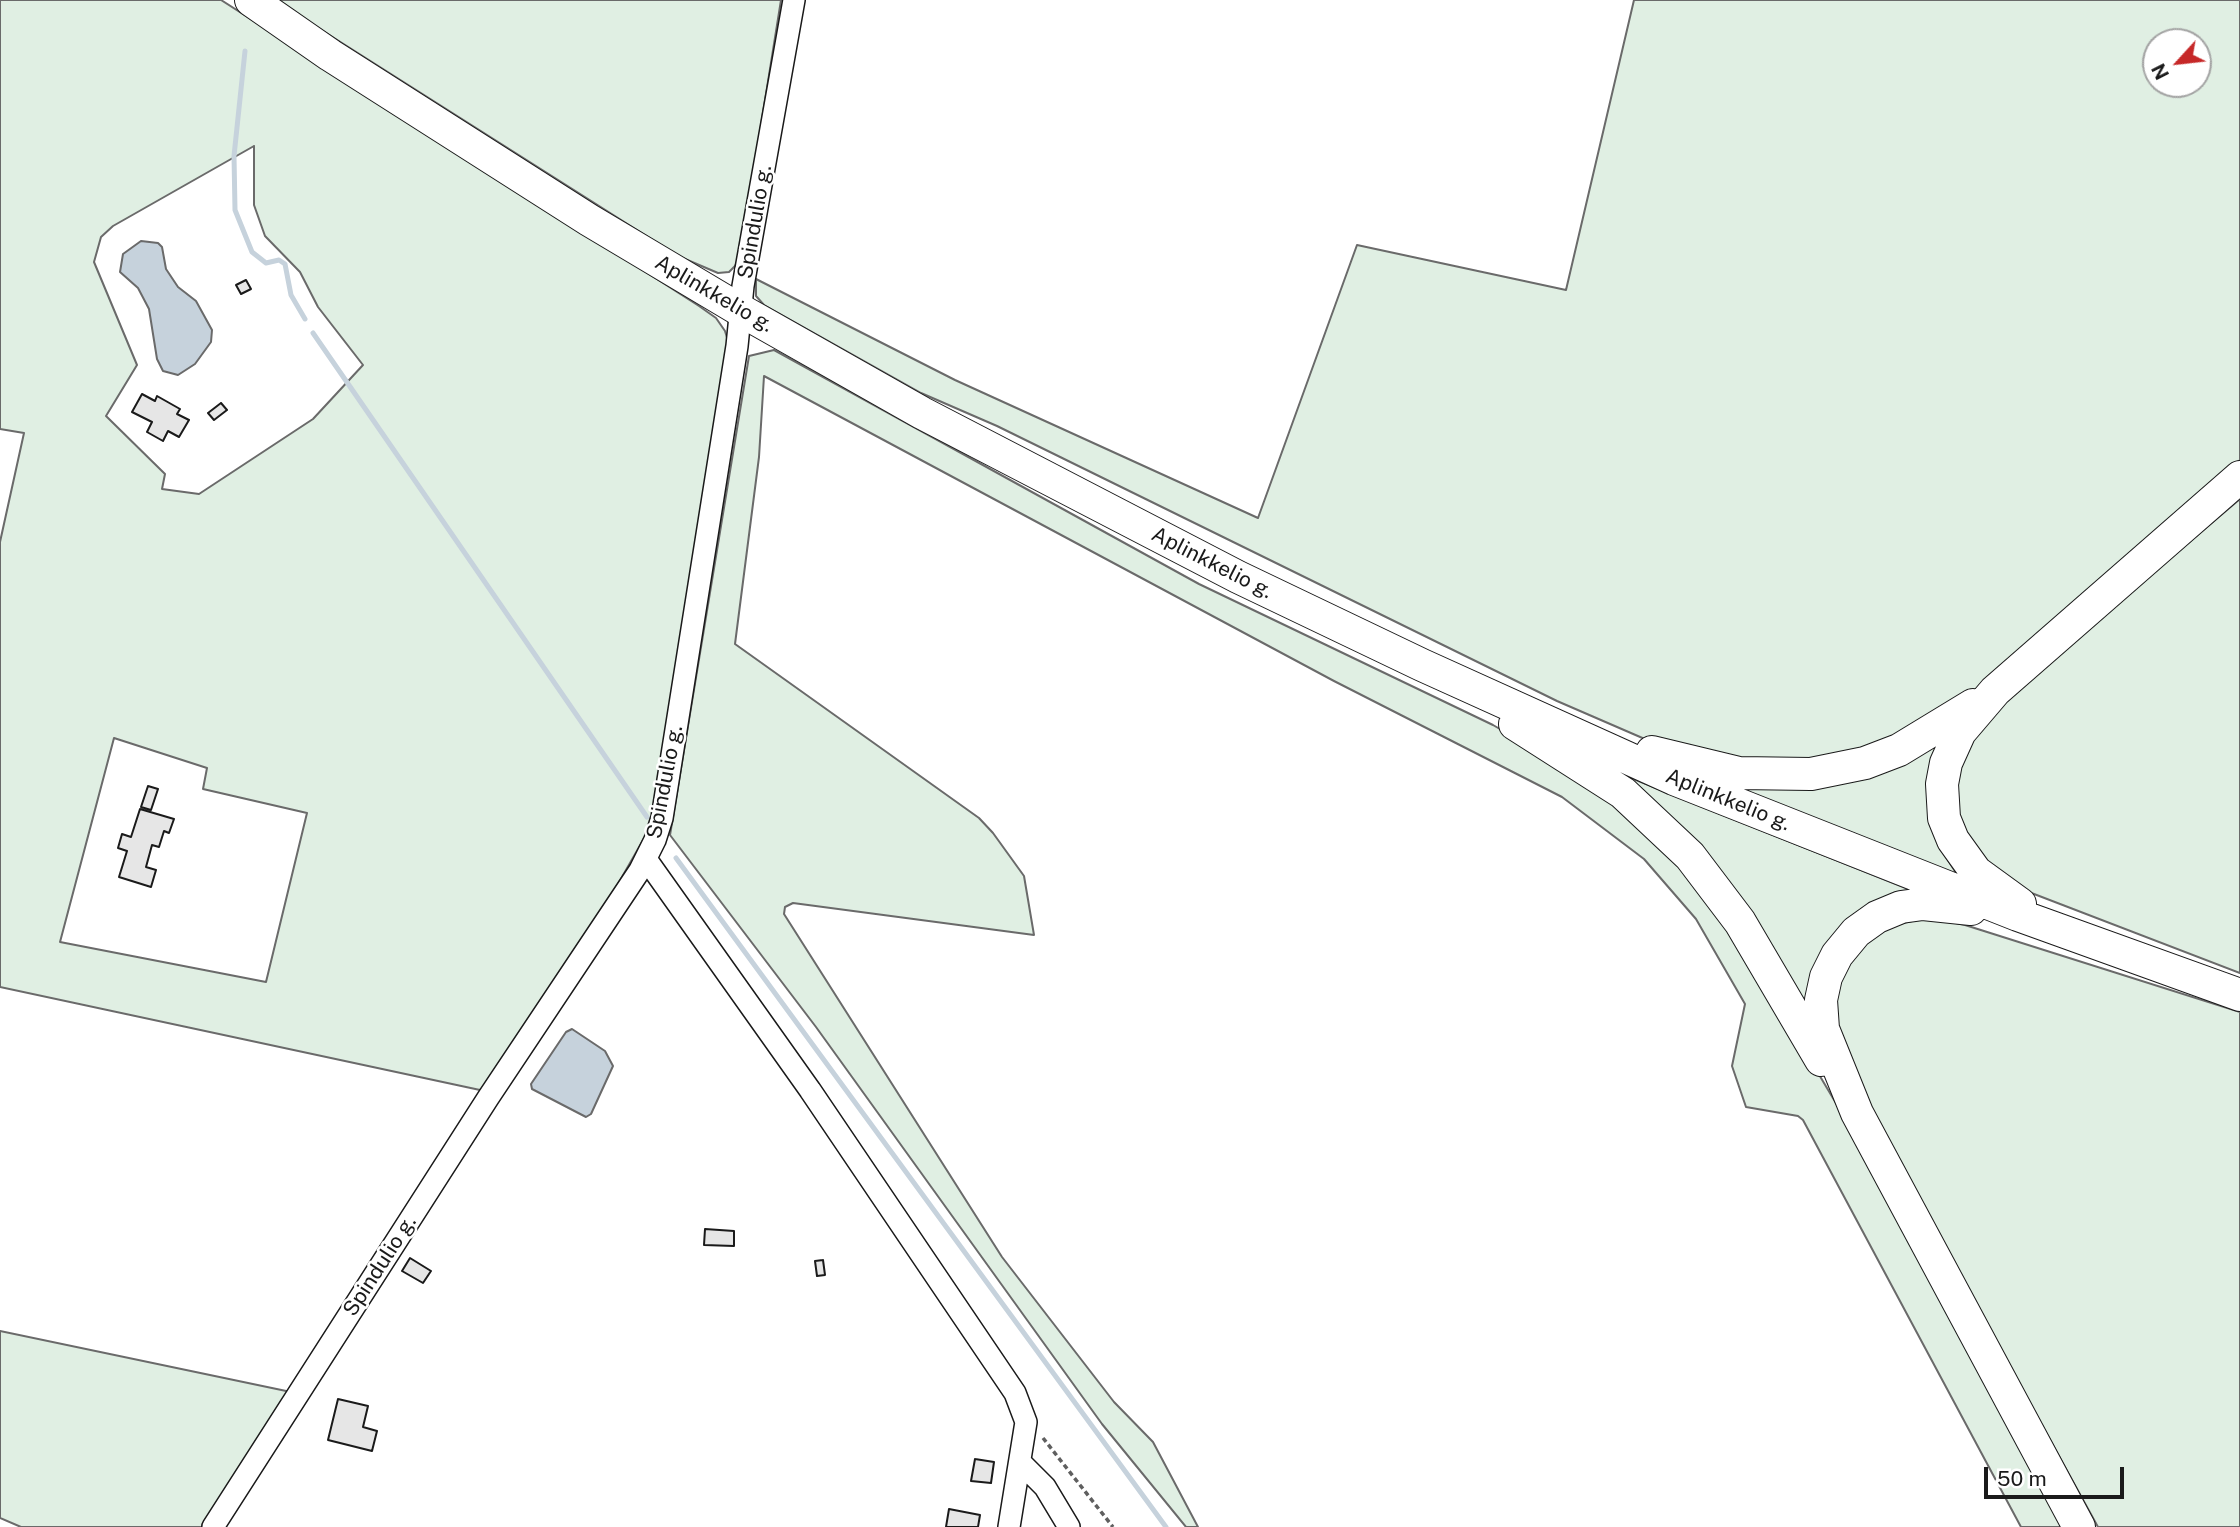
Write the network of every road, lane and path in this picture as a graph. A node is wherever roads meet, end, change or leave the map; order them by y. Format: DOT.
graph roads {
  1 [pos="251,0"];
  2 [pos="794,0"];
  3 [pos="740,310"];
  4 [pos="2240,477"];
  5 [pos="1422,666"];
  6 [pos="1995,691"];
  7 [pos="1578,734"];
  8 [pos="646,859"];
  9 [pos="2018,915"];
  10 [pos="2052,927"];
  11 [pos="2240,995"];
  12 [pos="1857,1113"];
  13 [pos="1026,1422"];
  14 [pos="2041,1452"];
  15 [pos="1021,1463"];
  16 [pos="213,1527"];
  17 [pos="1009,1527"];
  18 [pos="1069,1527"];
  19 [pos="1113,1527"];
  20 [pos="2079,1527"];
  21 [pos="2087,1527"];
  1 -- 3 [label="highway, Aplinkkelio g."];
  2 -- 3 [label="street, Spindulio g."];
  3 -- 5 [label="highway, Aplinkkelio g."];
  3 -- 8 [label="street, Spindulio g."];
  4 -- 6 [label="highway"];
  5 -- 7 [label="highway, Aplinkkelio g."];
  5 -- 12 [label="highway"];
  6 -- 7 [label="highway"];
  6 -- 10 [label="highway"];
  7 -- 9 [label="highway, Aplinkkelio g."];
  8 -- 13 [label="street"];
  8 -- 16 [label="street, Spindulio g."];
  9 -- 10 [label="highway, Aplinkkelio g."];
  9 -- 12 [label="highway"];
  10 -- 11 [label="highway, Aplinkkelio g."];
  12 -- 14 [label="highway"];
  13 -- 15 [label="street"];
  13 -- 19 [label="path"];
  14 -- 20 [label="highway"];
  14 -- 21 [label="highway"];
  15 -- 17 [label="street"];
  15 -- 18 [label="street"];
}
